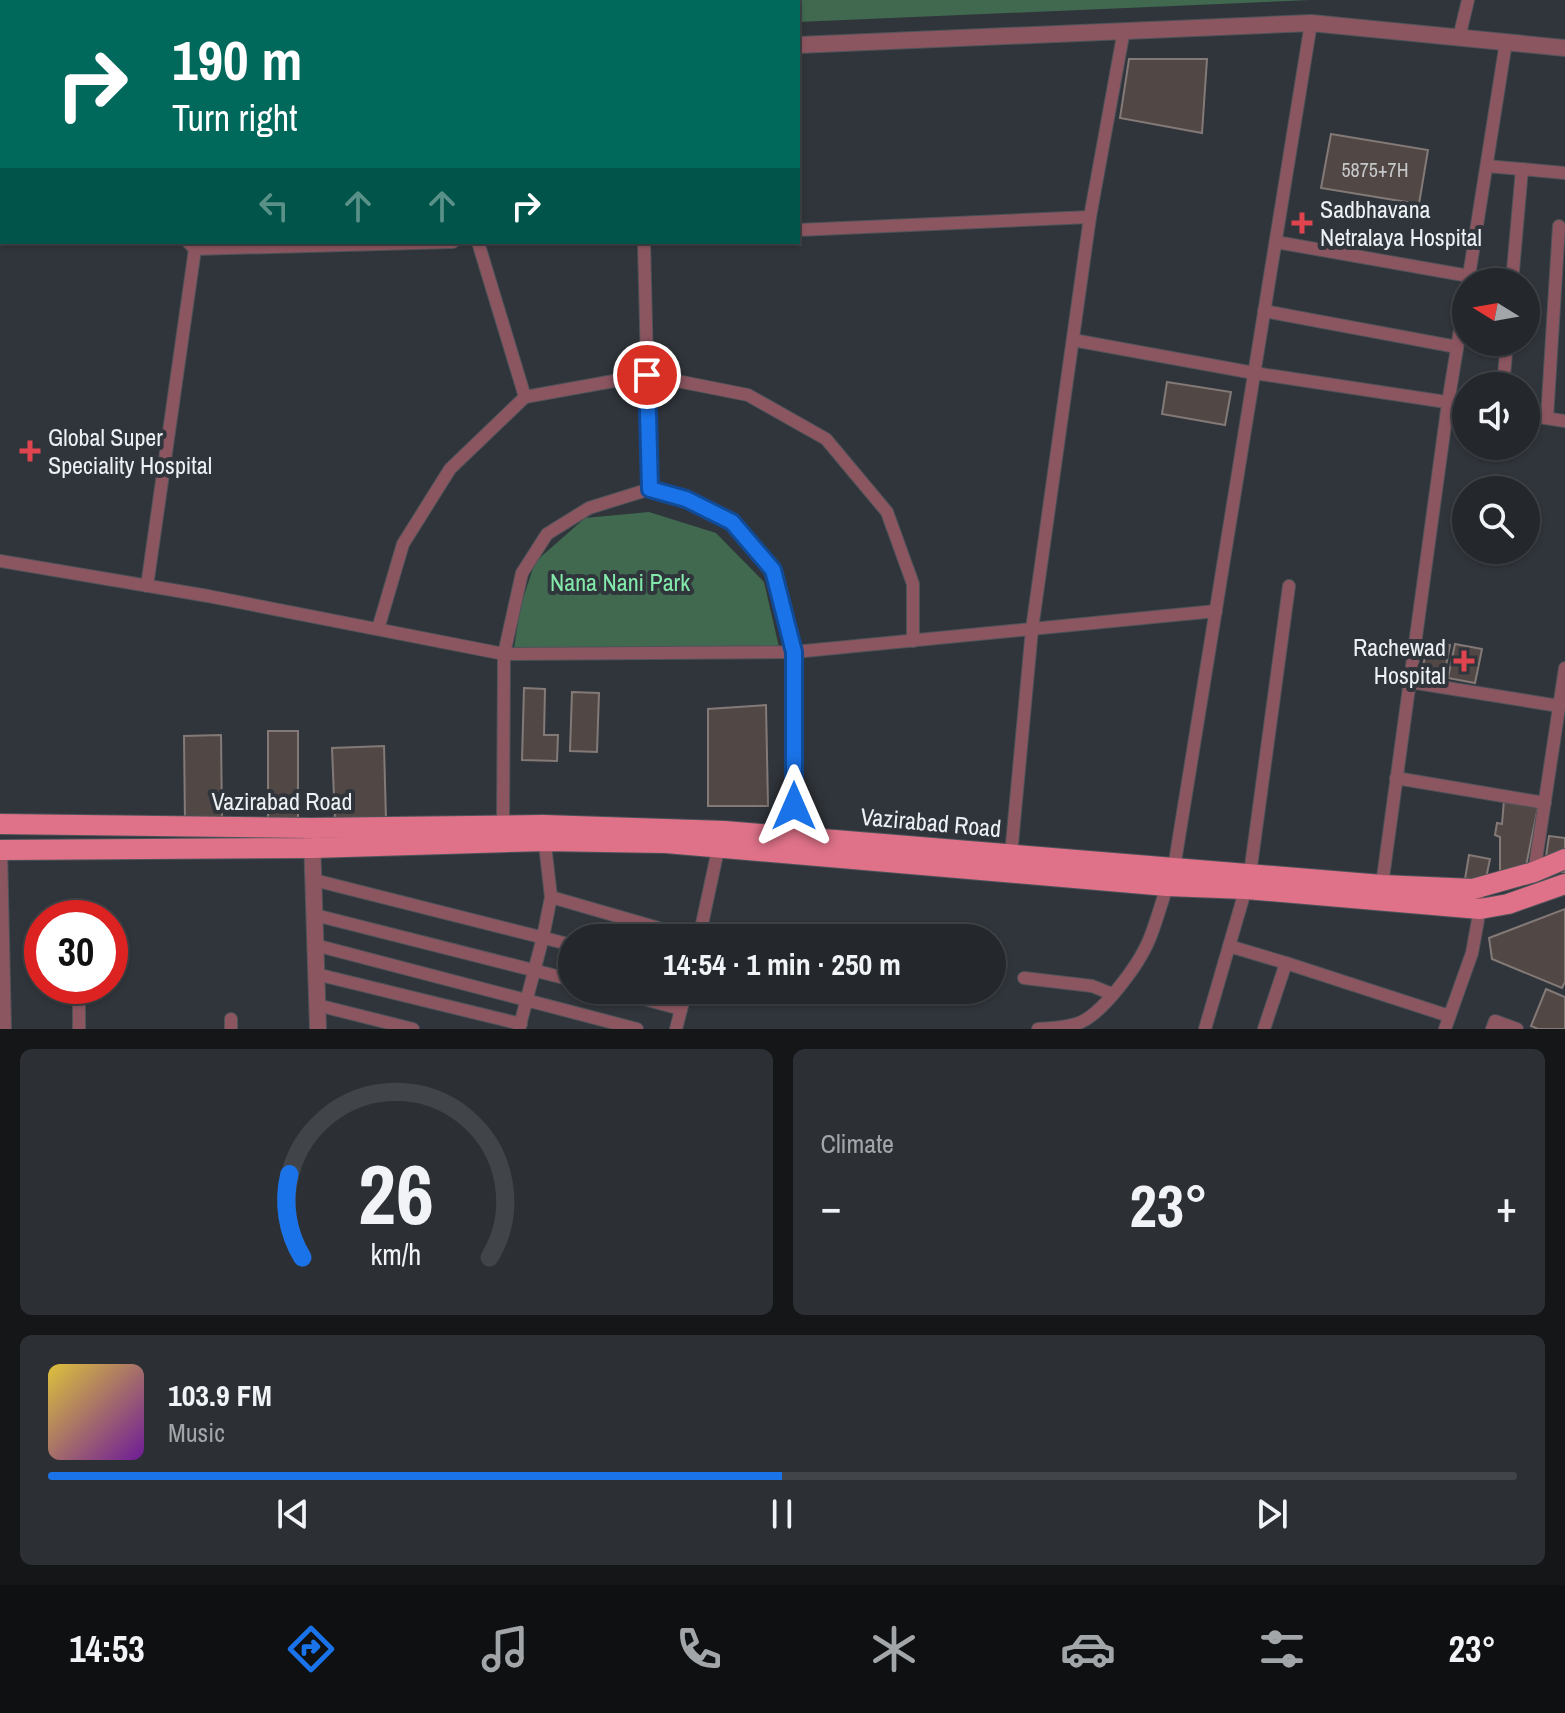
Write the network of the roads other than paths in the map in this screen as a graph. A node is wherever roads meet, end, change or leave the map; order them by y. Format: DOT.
graph roads {
  1 [pos="1468,0"];
  2 [pos="1311,23"];
  3 [pos="1124,30"];
  4 [pos="1459,38"];
  5 [pos="1506,42"];
  6 [pos="800,45"];
  7 [pos="1565,48"];
  8 [pos="1487,166"];
  9 [pos="1522,169"];
  10 [pos="1565,173"];
  11 [pos="1090,217"];
  12 [pos="1559,226"];
  13 [pos="800,230"];
  14 [pos="1276,242"];
  15 [pos="322,244"];
  16 [pos="479,244"];
  17 [pos="644,244"];
  18 [pos="191,246"];
  19 [pos="1470,268"];
  20 [pos="1513,268"];
  21 [pos="1452,276"];
  22 [pos="1264,311"];
  23 [pos="1073,340"];
  24 [pos="1452,346"];
  25 [pos="1456,356"];
  26 [pos="1254,373"];
  27 [pos="647,375"];
  28 [pos="525,397"];
  29 [pos="1448,403"];
  30 [pos="1452,403"];
  31 [pos="1540,417"];
  32 [pos="1547,418"];
  33 [pos="1565,421"];
  34 [pos="650,489"];
  35 [pos="0,561"];
  36 [pos="147,586"];
  37 [pos="1289,586"];
  38 [pos="1216,611"];
  39 [pos="378,629"];
  40 [pos="1032,629"];
  41 [pos="913,641"];
  42 [pos="794,652"];
  43 [pos="504,654"];
  44 [pos="1565,668"];
  45 [pos="1410,682"];
  46 [pos="1559,706"];
  47 [pos="1561,723"];
  48 [pos="1396,778"];
  49 [pos="1545,803"];
  50 [pos="0,824"];
  51 [pos="503,826"];
  52 [pos="544,833"];
  53 [pos="312,838"];
  54 [pos="719,845"];
  55 [pos="794,845"];
  56 [pos="1,850"];
  57 [pos="1011,855"];
  58 [pos="1565,859"];
  59 [pos="1534,872"];
  60 [pos="1170,877"];
  61 [pos="314,880"];
  62 [pos="1248,882"];
  63 [pos="1565,884"];
  64 [pos="1382,885"];
  65 [pos="1481,888"];
  66 [pos="551,897"];
  67 [pos="1532,897"];
  68 [pos="1480,909"];
  69 [pos="315,915"];
  70 [pos="646,924"];
  71 [pos="699,924"];
  72 [pos="543,937"];
  73 [pos="558,941"];
  74 [pos="315,945"];
  75 [pos="1229,946"];
  76 [pos="1286,963"];
  77 [pos="534,970"];
  78 [pos="316,974"];
  79 [pos="558,976"];
  80 [pos="1024,978"];
  81 [pos="1112,994"];
  82 [pos="527,1002"];
  83 [pos="79,1004"];
  84 [pos="662,1004"];
  85 [pos="682,1004"];
  86 [pos="317,1005"];
  87 [pos="681,1009"];
  88 [pos="1449,1016"];
  89 [pos="1084,1024"];
  90 [pos="520,1026"];
  91 [pos="5,1029"];
  92 [pos="79,1029"];
  93 [pos="318,1029"];
  94 [pos="413,1029"];
  95 [pos="637,1029"];
  96 [pos="676,1029"];
  97 [pos="1038,1029"];
  98 [pos="1205,1029"];
  99 [pos="1264,1029"];
  100 [pos="1445,1029"];
  101 [pos="1492,1029"];
  102 [pos="1517,1029"];
  1 -- 4 [label="street"];
  2 -- 3 [label="street"];
  2 -- 4 [label="street"];
  2 -- 14 [label="street"];
  3 -- 6 [label="street"];
  3 -- 11 [label="street"];
  4 -- 5 [label="street"];
  5 -- 7 [label="street"];
  5 -- 8 [label="street"];
  8 -- 9 [label="street"];
  8 -- 19 [label="street"];
  9 -- 10 [label="street"];
  9 -- 20 [label="street"];
  11 -- 13 [label="street"];
  11 -- 23 [label="street"];
  12 -- 32 [label="street"];
  14 -- 21 [label="street"];
  14 -- 22 [label="street"];
  15 -- 18 [label="street"];
  16 -- 28 [label="street"];
  17 -- 27 [label="street"];
  18 -- 36 [label="street"];
  22 -- 24 [label="street"];
  22 -- 26 [label="street"];
  23 -- 26 [label="street"];
  23 -- 40 [label="street"];
  25 -- 29 [label="street"];
  26 -- 29 [label="street"];
  26 -- 38 [label="street"];
  27 -- 28 [label="street"];
  27 -- 34 [label="street"];
  27 -- 41 [label="street"];
  28 -- 39 [label="street"];
  29 -- 30 [label="street"];
  29 -- 45 [label="street"];
  31 -- 32 [label="street"];
  32 -- 33 [label="street"];
  34 -- 42 [label="street"];
  34 -- 43 [label="street"];
  35 -- 36 [label="street"];
  36 -- 39 [label="street"];
  37 -- 62 [label="street"];
  38 -- 40 [label="street"];
  38 -- 60 [label="street"];
  39 -- 43 [label="street"];
  40 -- 41 [label="street"];
  40 -- 57 [label="street"];
  41 -- 42 [label="street"];
  42 -- 43 [label="street"];
  42 -- 55 [label="street"];
  43 -- 51 [label="street"];
  44 -- 46 [label="street"];
  45 -- 46 [label="street"];
  45 -- 48 [label="street"];
  46 -- 47 [label="street"];
  47 -- 49 [label="street"];
  48 -- 49 [label="street"];
  48 -- 64 [label="street"];
  49 -- 59 [label="street"];
  50 -- 53 [label="main road, Vazirabad Road"];
  51 -- 52 [label="main road, Vazirabad Road"];
  51 -- 53 [label="main road, Vazirabad Road"];
  52 -- 53 [label="main road, Vazirabad Road"];
  52 -- 54 [label="main road, Vazirabad Road"];
  52 -- 55 [label="main road, Vazirabad Road"];
  52 -- 66 [label="street"];
  53 -- 56 [label="main road, Vazirabad Road"];
  53 -- 61 [label="street"];
  54 -- 55 [label="main road, Vazirabad Road"];
  54 -- 71 [label="street"];
  55 -- 57 [label="main road, Vazirabad Road"];
  55 -- 60 [label="main road, Vazirabad Road"];
  56 -- 91 [label="street"];
  57 -- 60 [label="main road, Vazirabad Road"];
  58 -- 59 [label="main road, Vazirabad Road"];
  59 -- 65 [label="main road, Vazirabad Road"];
  59 -- 67 [label="street"];
  60 -- 62 [label="main road, Vazirabad Road"];
  60 -- 81 [label="street"];
  61 -- 69 [label="street"];
  61 -- 72 [label="street"];
  62 -- 64 [label="main road, Vazirabad Road"];
  62 -- 68 [label="main road, Vazirabad Road"];
  62 -- 75 [label="street"];
  63 -- 67 [label="main road, Vazirabad Road"];
  64 -- 65 [label="main road, Vazirabad Road"];
  65 -- 68 [label="street"];
  66 -- 70 [label="street"];
  66 -- 72 [label="street"];
  67 -- 68 [label="main road, Vazirabad Road"];
  68 -- 88 [label="street"];
  69 -- 74 [label="street"];
  69 -- 77 [label="street"];
  72 -- 73 [label="street"];
  72 -- 77 [label="street"];
  74 -- 78 [label="street"];
  74 -- 82 [label="street"];
  75 -- 76 [label="street"];
  75 -- 98 [label="street"];
  76 -- 88 [label="street"];
  76 -- 99 [label="street"];
  77 -- 79 [label="street"];
  77 -- 82 [label="street"];
  78 -- 86 [label="street"];
  78 -- 90 [label="street"];
  80 -- 81 [label="street"];
  81 -- 89 [label="street"];
  82 -- 90 [label="street"];
  82 -- 95 [label="street"];
  83 -- 92 [label="street"];
  84 -- 87 [label="street"];
  85 -- 87 [label="street"];
  86 -- 93 [label="street"];
  86 -- 94 [label="street"];
  87 -- 96 [label="street"];
  88 -- 100 [label="street"];
  89 -- 97 [label="street"];
  101 -- 102 [label="street"];
}
